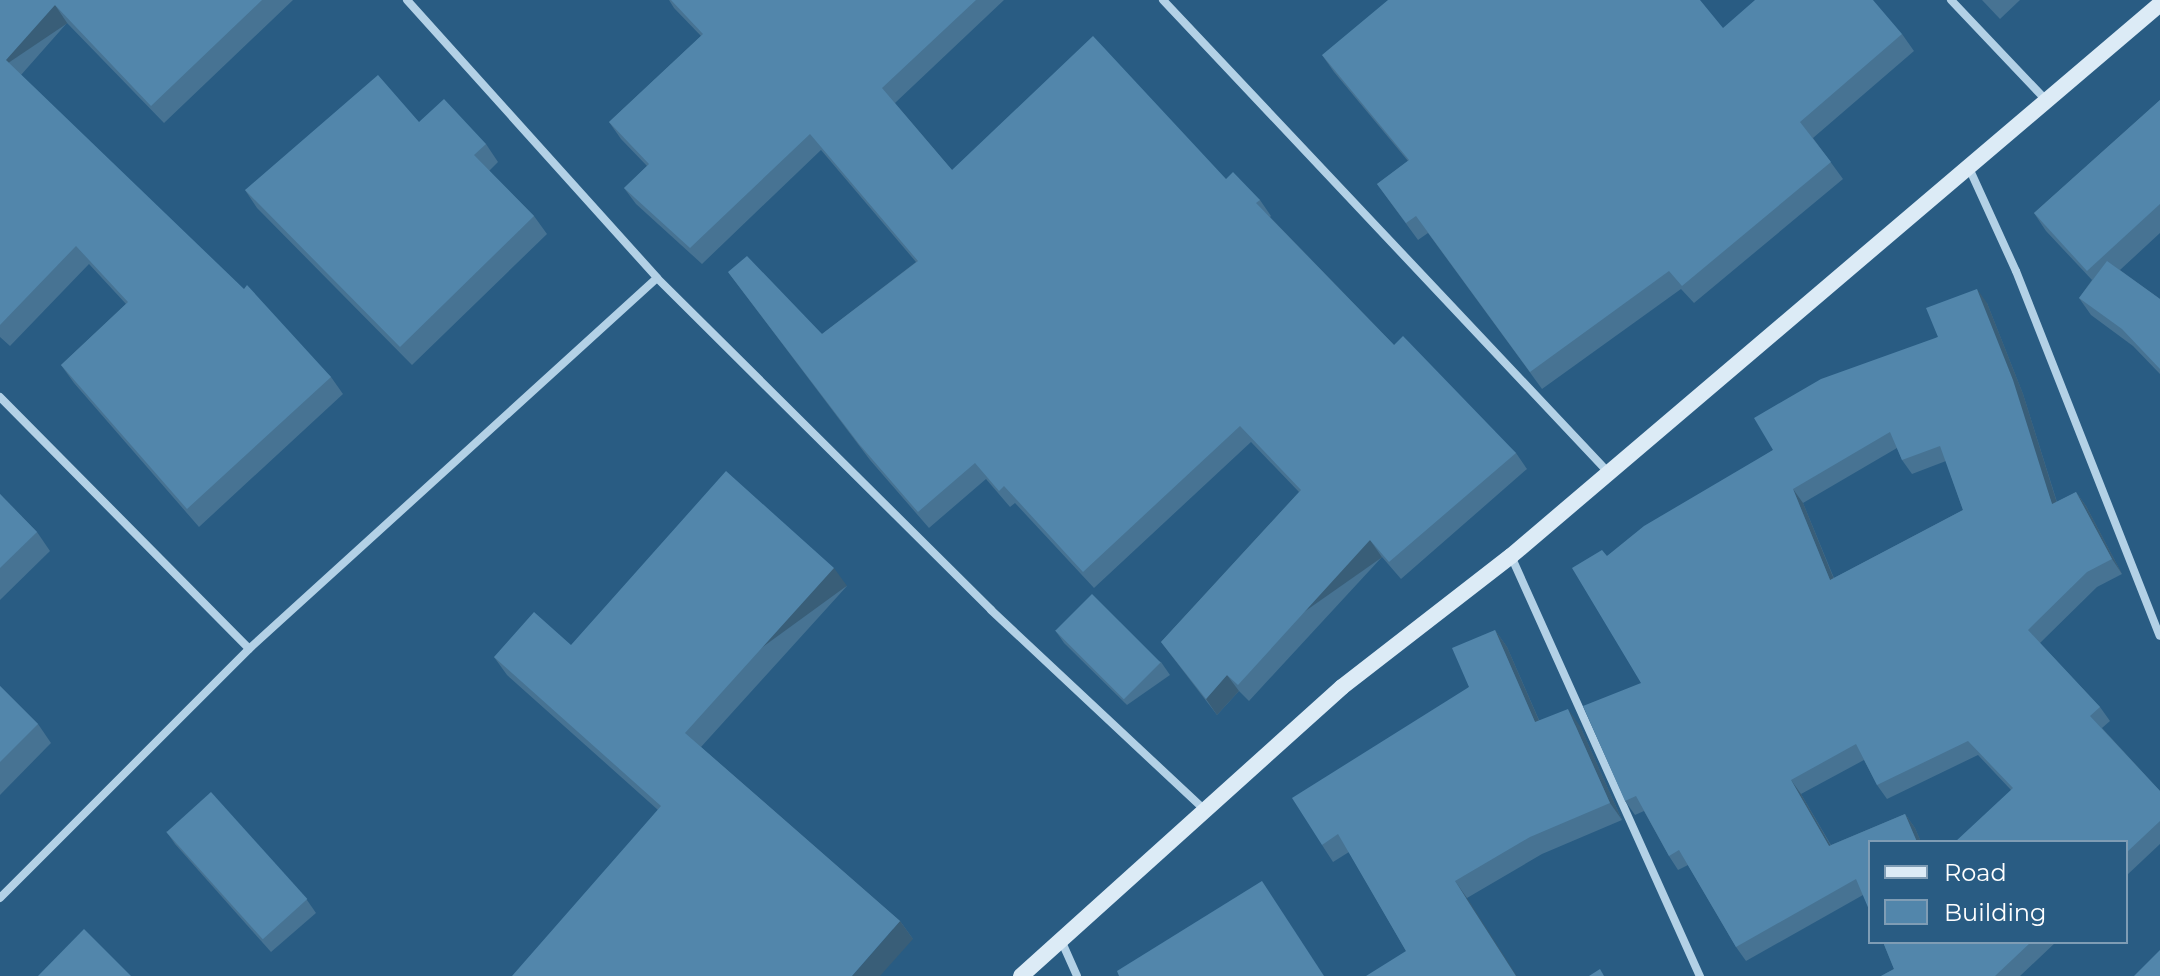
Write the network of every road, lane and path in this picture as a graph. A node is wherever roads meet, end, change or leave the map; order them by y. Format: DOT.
graph roads {
  1 [pos="407,0"];
  2 [pos="1163,0"];
  3 [pos="1951,0"];
  4 [pos="2160,4"];
  5 [pos="2046,100"];
  6 [pos="1969,168"];
  7 [pos="657,278"];
  8 [pos="0,397"];
  9 [pos="1608,472"];
  10 [pos="1511,556"];
  11 [pos="2160,636"];
  12 [pos="249,649"];
  13 [pos="1205,811"];
  14 [pos="0,898"];
  15 [pos="1060,937"];
  16 [pos="1021,976"];
  17 [pos="1077,976"];
  18 [pos="1700,976"];
  1 -- 7 [label="street"];
  2 -- 9 [label="street"];
  3 -- 5 [label="street"];
  4 -- 5 [label="street"];
  5 -- 6 [label="street"];
  6 -- 9 [label="street"];
  6 -- 11 [label="street"];
  7 -- 12 [label="street"];
  7 -- 13 [label="street"];
  8 -- 12 [label="street"];
  9 -- 10 [label="street"];
  10 -- 13 [label="street"];
  10 -- 18 [label="street"];
  12 -- 14 [label="street"];
  13 -- 15 [label="street"];
  15 -- 16 [label="street"];
  15 -- 17 [label="street"];
}
